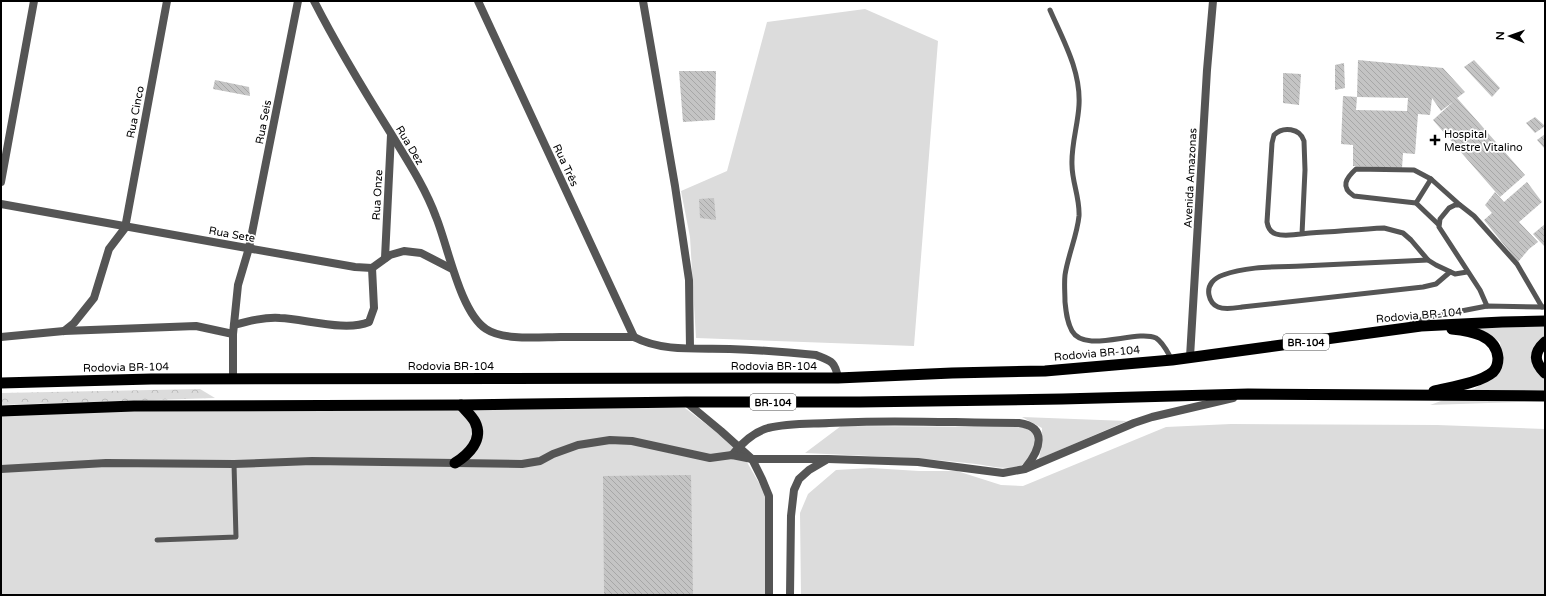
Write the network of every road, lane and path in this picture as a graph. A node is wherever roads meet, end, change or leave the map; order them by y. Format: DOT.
graph roads {
  1 [pos="34,1"];
  2 [pos="167,1"];
  3 [pos="298,1"];
  4 [pos="315,1"];
  5 [pos="478,1"];
  6 [pos="643,1"];
  7 [pos="1213,1"];
  8 [pos="1050,10"];
  9 [pos="391,134"];
  10 [pos="1431,179"];
  11 [pos="1,182"];
  12 [pos="1416,202"];
  13 [pos="1,204"];
  14 [pos="1460,205"];
  15 [pos="1438,224"];
  16 [pos="125,228"];
  17 [pos="1302,234"];
  18 [pos="249,248"];
  19 [pos="385,258"];
  20 [pos="1428,260"];
  21 [pos="372,268"];
  22 [pos="452,269"];
  23 [pos="1450,272"];
  24 [pos="1467,272"];
  25 [pos="1487,306"];
  26 [pos="1544,307"];
  27 [pos="1545,321"];
  28 [pos="1421,326"];
  29 [pos="233,329"];
  30 [pos="1396,329"];
  31 [pos="64,330"];
  32 [pos="1,336"];
  33 [pos="634,337"];
  34 [pos="1545,342"];
  35 [pos="690,348"];
  36 [pos="1190,357"];
  37 [pos="1172,360"];
  38 [pos="1545,373"];
  39 [pos="838,378"];
  40 [pos="233,379"];
  41 [pos="1,383"];
  42 [pos="1248,394"];
  43 [pos="1418,395"];
  44 [pos="1545,396"];
  45 [pos="686,402"];
  46 [pos="461,405"];
  47 [pos="1,411"];
  48 [pos="740,447"];
  49 [pos="732,455"];
  50 [pos="752,459"];
  51 [pos="828,459"];
  52 [pos="455,463"];
  53 [pos="234,464"];
  54 [pos="1,468"];
  55 [pos="1025,469"];
  56 [pos="157,540"];
  57 [pos="769,595"];
  58 [pos="790,595"];
  1 -- 11 [label="street"];
  2 -- 16 [label="street, Rua Cinco"];
  3 -- 18 [label="street, Rua Seis"];
  4 -- 9 [label="street, Rua Dez"];
  5 -- 33 [label="street, Rua Três"];
  6 -- 35 [label="street"];
  7 -- 36 [label="street, Avenida Amazonas"];
  8 -- 37 [label="lane"];
  9 -- 19 [label="street, Rua Onze"];
  9 -- 22 [label="street, Rua Dez"];
  10 -- 12 [label="lane"];
  10 -- 12 [label="lane"];
  10 -- 14 [label="lane"];
  12 -- 15 [label="lane"];
  13 -- 16 [label="street, Rua Sete"];
  14 -- 15 [label="lane"];
  14 -- 26 [label="lane"];
  15 -- 24 [label="lane"];
  16 -- 18 [label="street, Rua Sete"];
  16 -- 31 [label="street"];
  17 -- 17 [label="lane"];
  17 -- 20 [label="lane"];
  18 -- 21 [label="street, Rua Sete"];
  18 -- 29 [label="street, Rua Seis"];
  19 -- 21 [label="street"];
  19 -- 22 [label="street"];
  20 -- 23 [label="lane"];
  20 -- 23 [label="lane"];
  21 -- 29 [label="street"];
  22 -- 33 [label="street, Rua Dez"];
  23 -- 24 [label="lane"];
  24 -- 25 [label="lane"];
  25 -- 26 [label="lane"];
  25 -- 30 [label="lane"];
  27 -- 28 [label="highway, Rodovia BR-104 / BR-104"];
  28 -- 30 [label="highway, Rodovia BR-104 / BR-104"];
  28 -- 43 [label="highway"];
  29 -- 31 [label="street"];
  29 -- 40 [label="street, Rua Seis"];
  30 -- 36 [label="highway, Rodovia BR-104 / BR-104"];
  31 -- 32 [label="street"];
  33 -- 35 [label="street"];
  34 -- 38 [label="highway"];
  35 -- 39 [label="street"];
  36 -- 37 [label="highway, Rodovia BR-104 / BR-104"];
  37 -- 39 [label="highway, Rodovia BR-104 / BR-104"];
  39 -- 40 [label="highway, Rodovia BR-104 / BR-104"];
  40 -- 41 [label="highway, Rodovia BR-104 / BR-104"];
  42 -- 43 [label="highway, BR-104"];
  42 -- 45 [label="highway, BR-104"];
  42 -- 55 [label="street"];
  43 -- 44 [label="highway, BR-104"];
  45 -- 46 [label="highway, BR-104"];
  45 -- 48 [label="street"];
  46 -- 47 [label="highway, BR-104"];
  46 -- 52 [label="highway"];
  48 -- 49 [label="street"];
  48 -- 50 [label="street"];
  48 -- 55 [label="street"];
  49 -- 50 [label="street"];
  49 -- 52 [label="street"];
  50 -- 51 [label="street"];
  50 -- 57 [label="street"];
  51 -- 55 [label="street"];
  51 -- 58 [label="street"];
  52 -- 53 [label="street"];
  53 -- 54 [label="street"];
  53 -- 56 [label="lane"];
}
